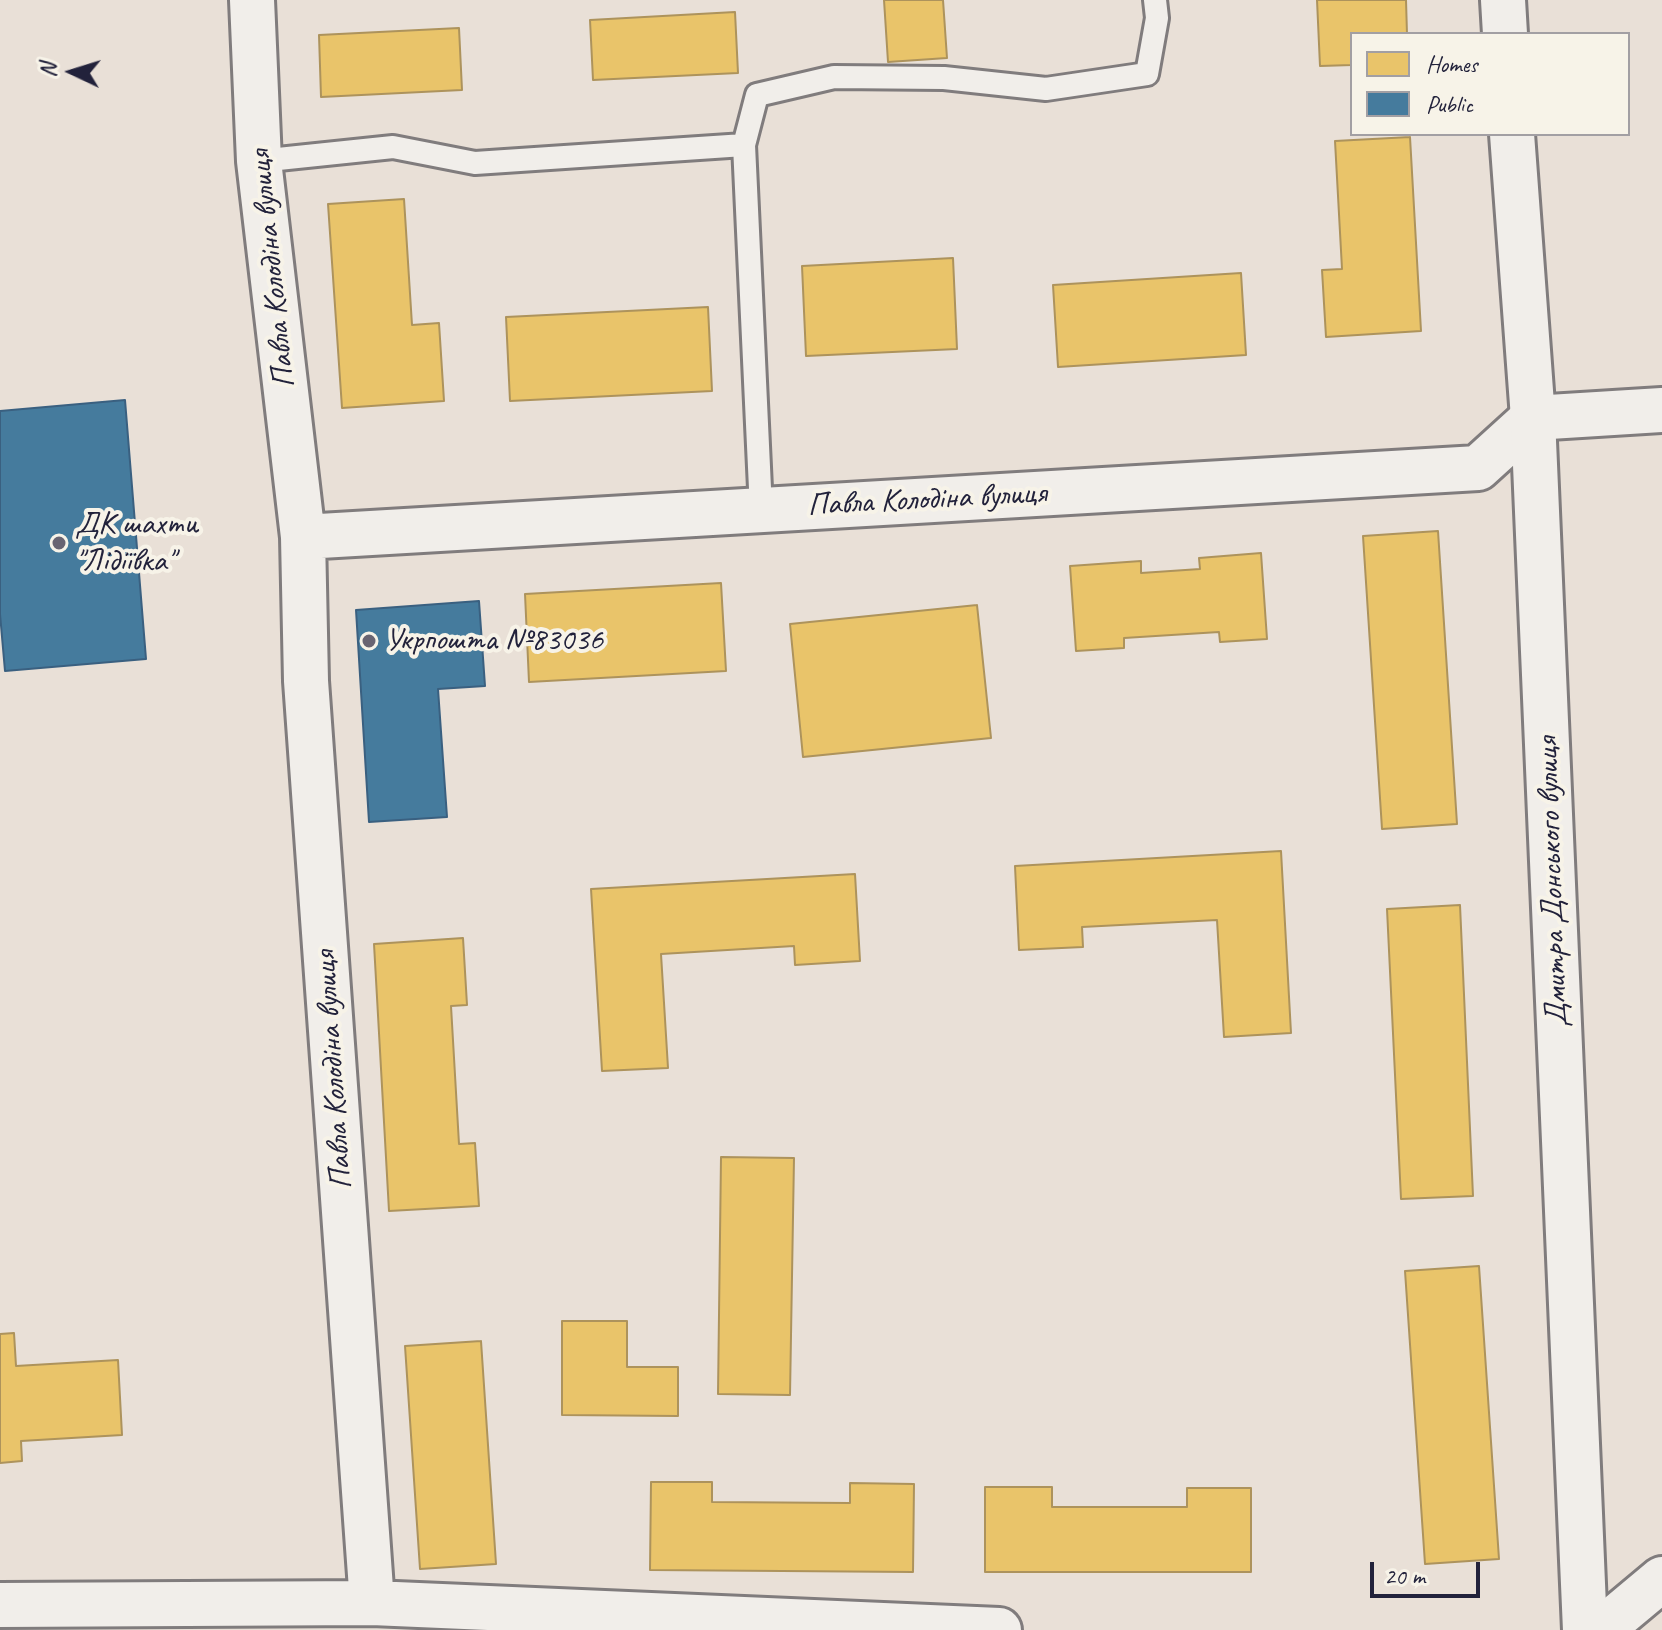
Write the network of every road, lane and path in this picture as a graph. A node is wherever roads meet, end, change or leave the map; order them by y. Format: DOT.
graph roads {
  1 [pos="252,0"];
  2 [pos="1155,0"];
  3 [pos="1503,0"];
  4 [pos="1505,32"];
  5 [pos="1512,136"];
  6 [pos="744,145"];
  7 [pos="259,161"];
  8 [pos="1662,410"];
  9 [pos="1533,418"];
  10 [pos="761,510"];
  11 [pos="303,537"];
  12 [pos="1662,1579"];
  13 [pos="372,1603"];
  14 [pos="0,1605"];
  15 [pos="999,1630"];
  16 [pos="1585,1630"];
  17 [pos="1601,1630"];
  1 -- 7 [label="street, Павла Колодіна вулиця"];
  2 -- 6 [label="lane"];
  3 -- 4 [label="street"];
  5 -- 9 [label="street, Дмитра Донського вулиця"];
  6 -- 7 [label="lane"];
  6 -- 10 [label="lane"];
  7 -- 11 [label="street, Павла Колодіна вулиця"];
  8 -- 9 [label="street"];
  9 -- 10 [label="street, Павла Колодіна вулиця"];
  9 -- 16 [label="street, Дмитра Донського вулиця"];
  10 -- 11 [label="street, Павла Колодіна вулиця"];
  11 -- 13 [label="street, Павла Колодіна вулиця"];
  12 -- 17 [label="street"];
  13 -- 14 [label="street"];
  13 -- 15 [label="street"];
}
